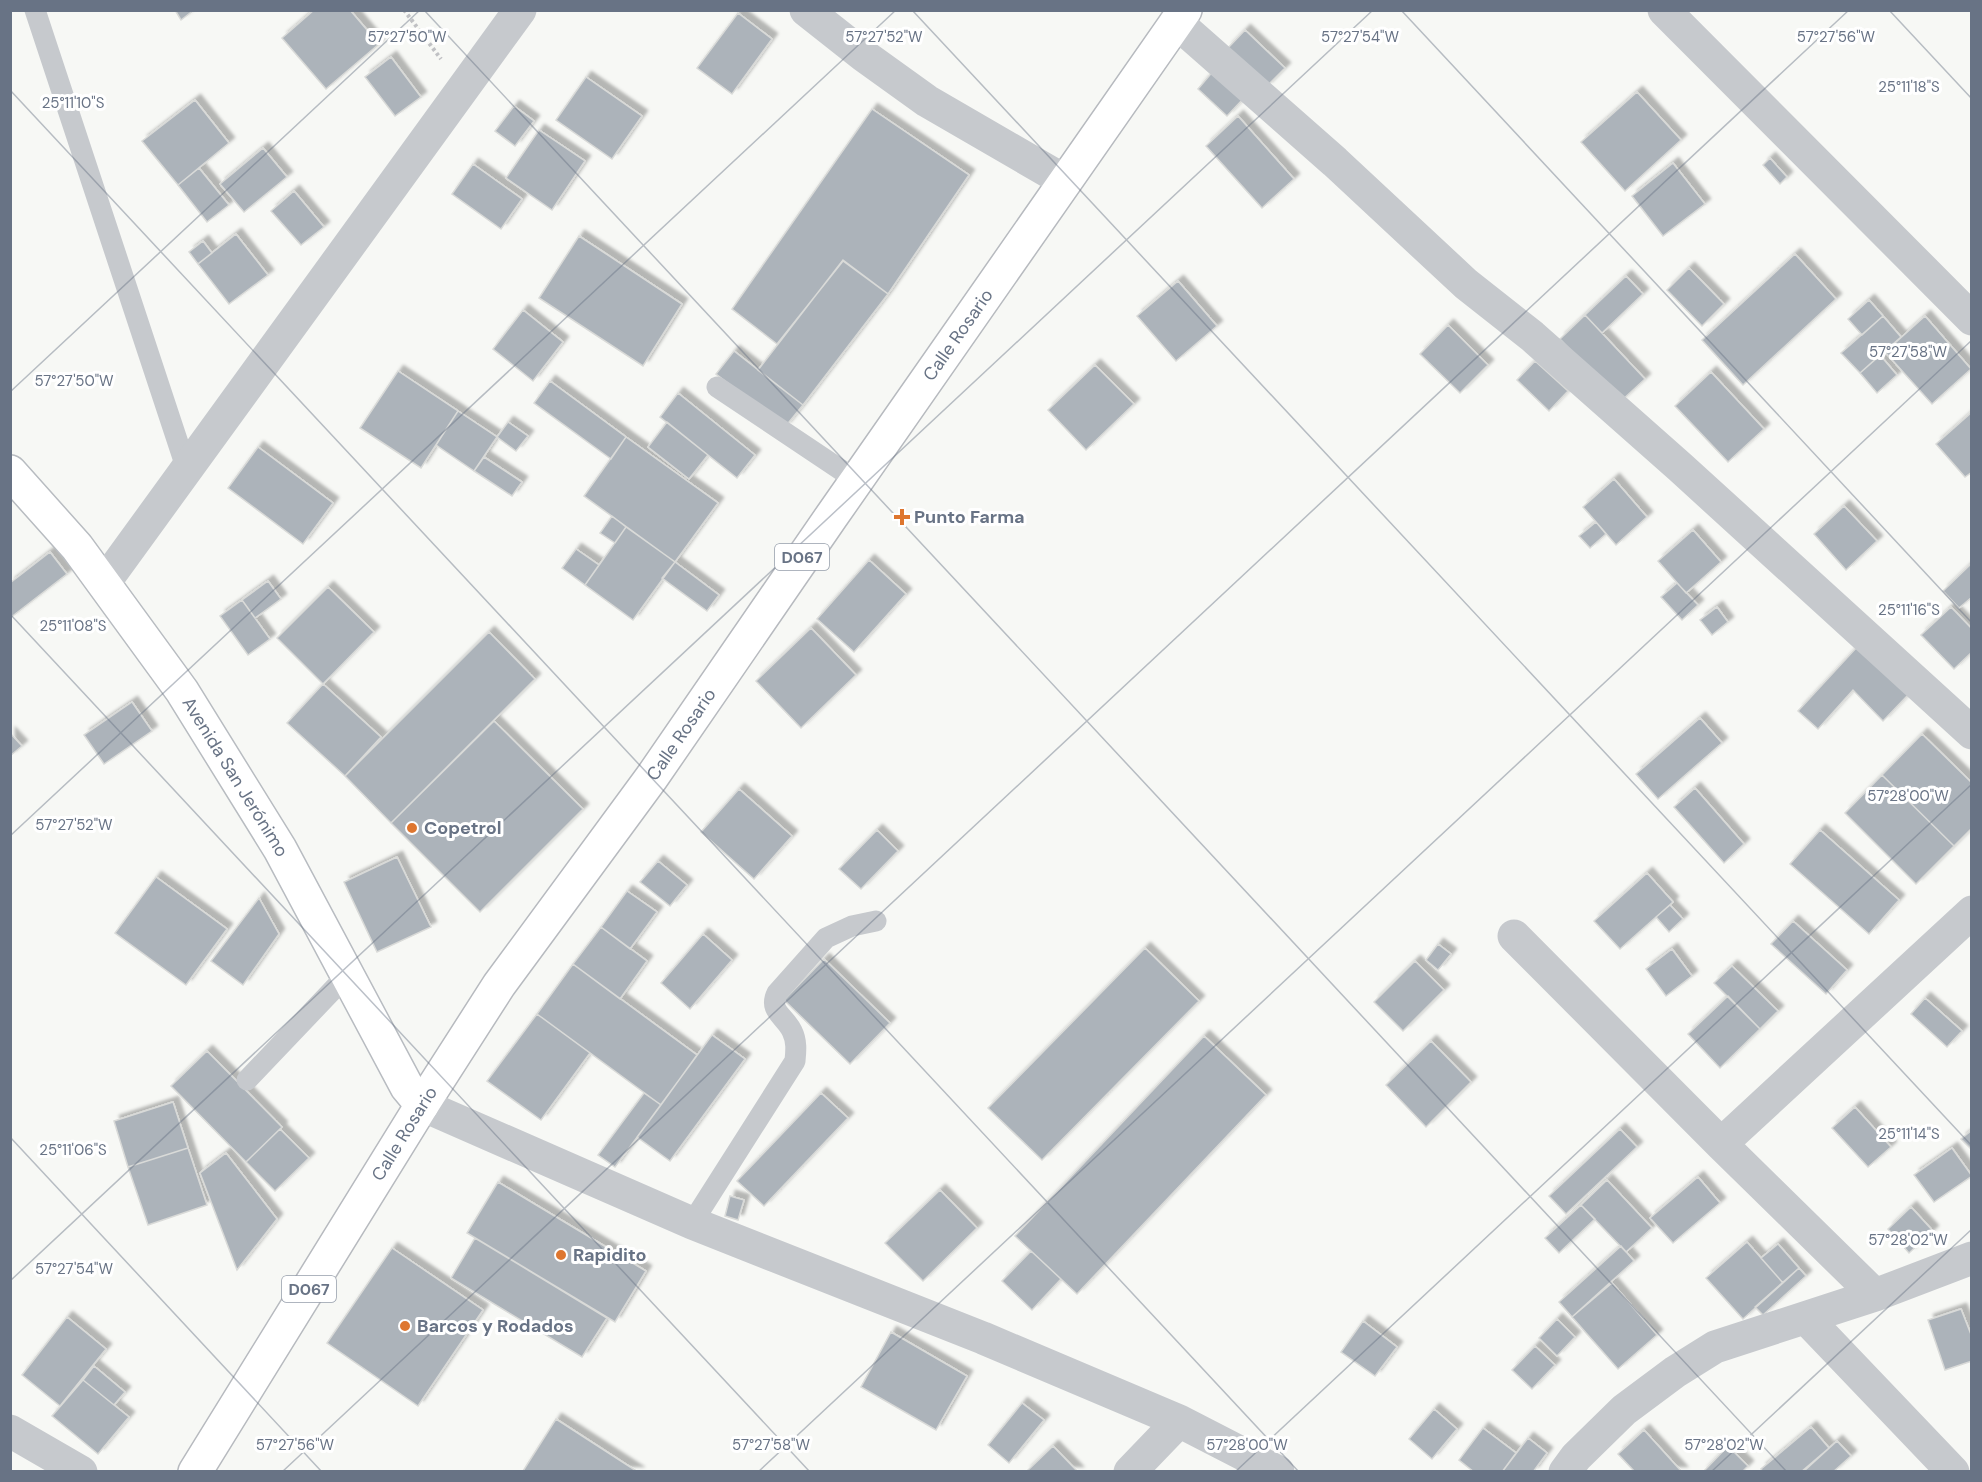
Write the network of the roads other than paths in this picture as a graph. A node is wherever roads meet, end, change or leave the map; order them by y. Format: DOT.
graph roads {
  1 [pos="35,10"];
  2 [pos="520,10"];
  3 [pos="806,10"];
  4 [pos="1664,10"];
  5 [pos="1180,16"];
  6 [pos="1065,181"];
  7 [pos="1971,319"];
  8 [pos="717,387"];
  9 [pos="187,470"];
  10 [pos="10,472"];
  11 [pos="856,480"];
  12 [pos="104,584"];
  13 [pos="1971,733"];
  14 [pos="1971,912"];
  15 [pos="876,921"];
  16 [pos="1514,936"];
  17 [pos="347,975"];
  18 [pos="247,1080"];
  19 [pos="422,1106"];
  20 [pos="1721,1144"];
  21 [pos="692,1223"];
  22 [pos="1971,1258"];
  23 [pos="1875,1295"];
  24 [pos="1806,1318"];
  25 [pos="1179,1421"];
  26 [pos="10,1431"];
  27 [pos="81,1472"];
  28 [pos="195,1472"];
  29 [pos="1130,1472"];
  30 [pos="1278,1472"];
  31 [pos="1565,1472"];
  32 [pos="1953,1472"];
  1 -- 9 [label="lane"];
  2 -- 9 [label="street"];
  3 -- 6 [label="street"];
  4 -- 7 [label="street"];
  5 -- 6 [label="main road, Calle Rosario / D067"];
  5 -- 13 [label="street"];
  6 -- 11 [label="main road, Calle Rosario / D067"];
  8 -- 11 [label="lane"];
  9 -- 12 [label="street"];
  10 -- 12 [label="main road, Avenida San Jerónimo"];
  11 -- 19 [label="main road, Calle Rosario / D067"];
  12 -- 17 [label="main road, Avenida San Jerónimo"];
  14 -- 20 [label="street"];
  15 -- 21 [label="lane"];
  16 -- 20 [label="street"];
  17 -- 18 [label="lane"];
  17 -- 19 [label="main road, Avenida San Jerónimo"];
  19 -- 21 [label="street"];
  19 -- 28 [label="main road, Calle Rosario / D067"];
  20 -- 23 [label="street"];
  21 -- 25 [label="street"];
  22 -- 23 [label="street"];
  23 -- 24 [label="street"];
  24 -- 31 [label="street"];
  24 -- 32 [label="street"];
  25 -- 29 [label="street"];
  25 -- 30 [label="street"];
  26 -- 27 [label="street"];
}
